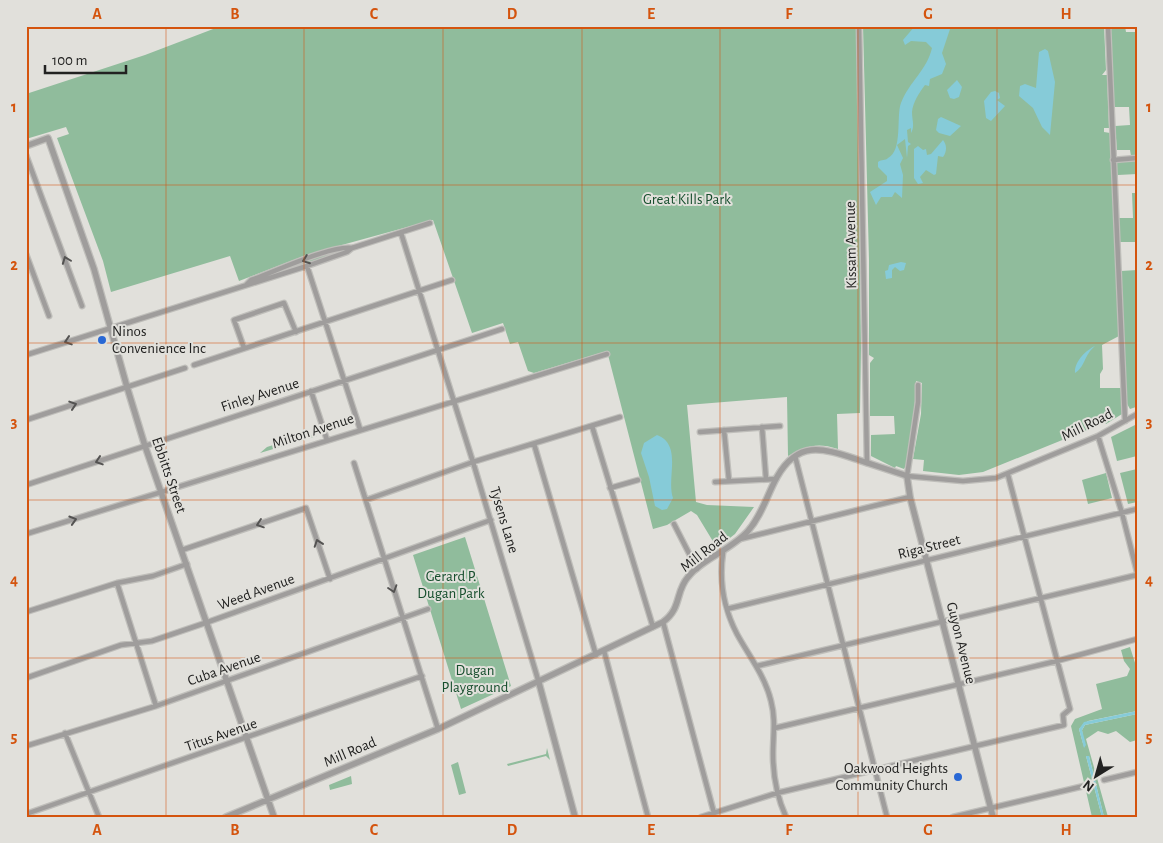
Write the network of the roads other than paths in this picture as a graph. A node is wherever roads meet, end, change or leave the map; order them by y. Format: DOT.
graph roads {
  1 [pos="859,26"];
  2 [pos="1108,26"];
  3 [pos="26,146"];
  4 [pos="26,155"];
  5 [pos="1137,158"];
  6 [pos="1113,160"];
  7 [pos="430,223"];
  8 [pos="401,233"];
  9 [pos="352,248"];
  10 [pos="26,254"];
  11 [pos="307,266"];
  12 [pos="452,280"];
  13 [pos="247,284"];
  14 [pos="420,291"];
  15 [pos="82,306"];
  16 [pos="49,316"];
  17 [pos="325,322"];
  18 [pos="111,328"];
  19 [pos="502,329"];
  20 [pos="296,332"];
  21 [pos="244,348"];
  22 [pos="439,350"];
  23 [pos="607,354"];
  24 [pos="26,355"];
  25 [pos="194,365"];
  26 [pos="185,368"];
  27 [pos="344,380"];
  28 [pos="918,385"];
  29 [pos="127,387"];
  30 [pos="312,391"];
  31 [pos="454,400"];
  32 [pos="1137,414"];
  33 [pos="620,418"];
  34 [pos="26,420"];
  35 [pos="1125,421"];
  36 [pos="592,426"];
  37 [pos="780,426"];
  38 [pos="762,428"];
  39 [pos="360,429"];
  40 [pos="724,430"];
  41 [pos="700,432"];
  42 [pos="1098,436"];
  43 [pos="327,440"];
  44 [pos="534,444"];
  45 [pos="145,446"];
  46 [pos="795,456"];
  47 [pos="473,462"];
  48 [pos="354,463"];
  49 [pos="868,463"];
  50 [pos="1008,475"];
  51 [pos="906,476"];
  52 [pos="766,479"];
  53 [pos="776,479"];
  54 [pos="638,480"];
  55 [pos="728,481"];
  56 [pos="715,482"];
  57 [pos="26,485"];
  58 [pos="610,488"];
  59 [pos="161,492"];
  60 [pos="910,497"];
  61 [pos="366,500"];
  62 [pos="1137,509"];
  63 [pos="1122,512"];
  64 [pos="491,520"];
  65 [pos="811,522"];
  66 [pos="674,524"];
  67 [pos="26,534"];
  68 [pos="1025,536"];
  69 [pos="740,539"];
  70 [pos="182,550"];
  71 [pos="723,553"];
  72 [pos="384,560"];
  73 [pos="926,560"];
  74 [pos="187,564"];
  75 [pos="697,569"];
  76 [pos="1137,574"];
  77 [pos="330,579"];
  78 [pos="117,583"];
  79 [pos="827,585"];
  80 [pos="1041,598"];
  81 [pos="428,609"];
  82 [pos="727,609"];
  83 [pos="26,612"];
  84 [pos="402,618"];
  85 [pos="208,622"];
  86 [pos="663,622"];
  87 [pos="942,622"];
  88 [pos="653,627"];
  89 [pos="1137,639"];
  90 [pos="136,643"];
  91 [pos="843,646"];
  92 [pos="604,651"];
  93 [pos="596,655"];
  94 [pos="1057,661"];
  95 [pos="757,666"];
  96 [pos="422,676"];
  97 [pos="26,678"];
  98 [pos="228,681"];
  99 [pos="539,682"];
  100 [pos="958,684"];
  101 [pos="156,706"];
  102 [pos="859,707"];
  103 [pos="776,728"];
  104 [pos="438,729"];
  105 [pos="65,734"];
  106 [pos="248,739"];
  107 [pos="26,746"];
  108 [pos="974,746"];
  109 [pos="874,770"];
  110 [pos="1137,772"];
  111 [pos="1104,780"];
  112 [pos="1084,786"];
  113 [pos="89,793"];
  114 [pos="777,793"];
  115 [pos="269,799"];
  116 [pos="990,808"];
  117 [pos="714,813"];
  118 [pos="26,814"];
  119 [pos="99,817"];
  120 [pos="226,817"];
  121 [pos="274,817"];
  122 [pos="575,817"];
  123 [pos="648,817"];
  124 [pos="701,817"];
  125 [pos="786,817"];
  126 [pos="887,817"];
  127 [pos="953,817"];
  128 [pos="993,817"];
  1 -- 49 [label="street, Kissam Avenue"];
  2 -- 6 [label="street"];
  3 -- 18 [label="street, Ebbitts Street"];
  15 -- 4 [label="street, one-way"];
  5 -- 6 [label="street"];
  6 -- 35 [label="street"];
  7 -- 8 [label="street"];
  8 -- 9 [label="street"];
  8 -- 14 [label="street, Tysens Lane"];
  9 -- 11 [label="street"];
  9 -- 13 [label="street, one-way"];
  10 -- 16 [label="street"];
  11 -- 13 [label="street"];
  11 -- 17 [label="street"];
  12 -- 14 [label="street"];
  13 -- 18 [label="street"];
  14 -- 17 [label="street"];
  14 -- 22 [label="street, Tysens Lane"];
  17 -- 20 [label="street"];
  17 -- 27 [label="street"];
  18 -- 24 [label="street, one-way"];
  18 -- 29 [label="street, Ebbitts Street"];
  19 -- 22 [label="street, Finley Avenue"];
  20 -- 21 [label="street"];
  20 -- 21 [label="street"];
  21 -- 25 [label="street"];
  22 -- 27 [label="street, Finley Avenue"];
  22 -- 31 [label="street, Tysens Lane"];
  23 -- 31 [label="street, Milton Avenue"];
  26 -- 29 [label="street"];
  27 -- 30 [label="street, Finley Avenue"];
  27 -- 39 [label="street"];
  28 -- 51 [label="street"];
  34 -- 29 [label="street, one-way"];
  29 -- 45 [label="street, Ebbitts Street"];
  30 -- 43 [label="street"];
  30 -- 45 [label="street, Finley Avenue"];
  31 -- 39 [label="street, Milton Avenue"];
  31 -- 47 [label="street, Tysens Lane"];
  32 -- 35 [label="street, Mill Road"];
  33 -- 36 [label="street"];
  35 -- 42 [label="street, Mill Road"];
  36 -- 44 [label="street"];
  36 -- 58 [label="street"];
  37 -- 38 [label="street"];
  38 -- 40 [label="street"];
  38 -- 52 [label="street"];
  39 -- 43 [label="street, Milton Avenue"];
  40 -- 41 [label="street"];
  40 -- 55 [label="street"];
  42 -- 50 [label="street, Mill Road"];
  42 -- 63 [label="street"];
  43 -- 59 [label="street, Milton Avenue"];
  44 -- 47 [label="street"];
  44 -- 93 [label="street"];
  45 -- 57 [label="street, Finley Avenue, one-way"];
  45 -- 59 [label="street, Ebbitts Street"];
  46 -- 49 [label="street, Mill Road"];
  46 -- 53 [label="street, Mill Road"];
  46 -- 65 [label="street"];
  47 -- 61 [label="street"];
  47 -- 64 [label="street, Tysens Lane"];
  48 -- 61 [label="street"];
  49 -- 51 [label="street, Mill Road"];
  50 -- 51 [label="street, Mill Road"];
  50 -- 68 [label="street"];
  51 -- 60 [label="street, Guyon Avenue"];
  52 -- 53 [label="street"];
  52 -- 55 [label="street"];
  53 -- 69 [label="street, Mill Road"];
  54 -- 58 [label="street"];
  55 -- 56 [label="street"];
  58 -- 88 [label="street"];
  67 -- 59 [label="street, Milton Avenue, one-way"];
  59 -- 70 [label="street, Ebbitts Street"];
  60 -- 65 [label="street"];
  60 -- 73 [label="street, Guyon Avenue"];
  61 -- 72 [label="street"];
  62 -- 63 [label="street, Riga Street"];
  63 -- 68 [label="street, Riga Street"];
  63 -- 76 [label="street"];
  64 -- 72 [label="street, Weed Avenue"];
  64 -- 99 [label="street, Tysens Lane"];
  65 -- 69 [label="street"];
  65 -- 79 [label="street"];
  66 -- 75 [label="street"];
  68 -- 73 [label="street, Riga Street"];
  68 -- 80 [label="street"];
  69 -- 71 [label="street, Mill Road"];
  70 -- 74 [label="street, Ebbitts Street"];
  77 -- 70 [label="street, one-way"];
  71 -- 75 [label="street, Mill Road"];
  71 -- 82 [label="street"];
  72 -- 77 [label="street, Weed Avenue"];
  72 -- 84 [label="street, one-way"];
  73 -- 79 [label="street, Riga Street"];
  73 -- 87 [label="street, Guyon Avenue"];
  74 -- 78 [label="street"];
  74 -- 85 [label="street, Ebbitts Street"];
  75 -- 86 [label="street, Mill Road"];
  76 -- 80 [label="street"];
  77 -- 85 [label="street, Weed Avenue"];
  78 -- 83 [label="street"];
  78 -- 90 [label="street"];
  79 -- 82 [label="street, Riga Street"];
  79 -- 91 [label="street"];
  80 -- 87 [label="street"];
  80 -- 94 [label="street"];
  81 -- 84 [label="street, Cuba Avenue"];
  82 -- 95 [label="street"];
  84 -- 96 [label="street"];
  84 -- 98 [label="street, Cuba Avenue"];
  85 -- 90 [label="street, Weed Avenue"];
  85 -- 98 [label="street, Ebbitts Street"];
  86 -- 88 [label="street, Mill Road"];
  86 -- 117 [label="street"];
  87 -- 91 [label="street"];
  87 -- 100 [label="street, Guyon Avenue"];
  88 -- 92 [label="street, Mill Road"];
  89 -- 94 [label="street"];
  90 -- 97 [label="street, Weed Avenue"];
  90 -- 101 [label="street"];
  91 -- 95 [label="street"];
  91 -- 102 [label="street"];
  92 -- 93 [label="street, Mill Road"];
  92 -- 123 [label="street"];
  93 -- 99 [label="street, Mill Road"];
  94 -- 100 [label="street"];
  94 -- 108 [label="street"];
  95 -- 103 [label="street"];
  96 -- 104 [label="street"];
  96 -- 106 [label="street, Titus Avenue"];
  98 -- 101 [label="street, Cuba Avenue"];
  98 -- 106 [label="street, Ebbitts Street"];
  99 -- 104 [label="street, Mill Road"];
  99 -- 122 [label="street, Tysens Lane"];
  100 -- 102 [label="street"];
  100 -- 108 [label="street, Guyon Avenue"];
  101 -- 105 [label="street, Cuba Avenue"];
  102 -- 103 [label="street"];
  102 -- 109 [label="street"];
  103 -- 114 [label="street"];
  104 -- 115 [label="street, Mill Road"];
  105 -- 107 [label="street, Cuba Avenue"];
  105 -- 113 [label="street"];
  106 -- 113 [label="street, Titus Avenue"];
  106 -- 115 [label="street, Ebbitts Street"];
  108 -- 109 [label="street"];
  108 -- 116 [label="street, Guyon Avenue"];
  109 -- 114 [label="street"];
  109 -- 126 [label="street"];
  110 -- 111 [label="street"];
  112 -- 116 [label="street"];
  113 -- 118 [label="street, Titus Avenue"];
  113 -- 119 [label="street"];
  114 -- 117 [label="street"];
  114 -- 125 [label="street"];
  115 -- 120 [label="street, Mill Road"];
  115 -- 121 [label="street, Ebbitts Street"];
  116 -- 127 [label="street"];
  116 -- 128 [label="street, Guyon Avenue"];
  117 -- 124 [label="street"];
}
